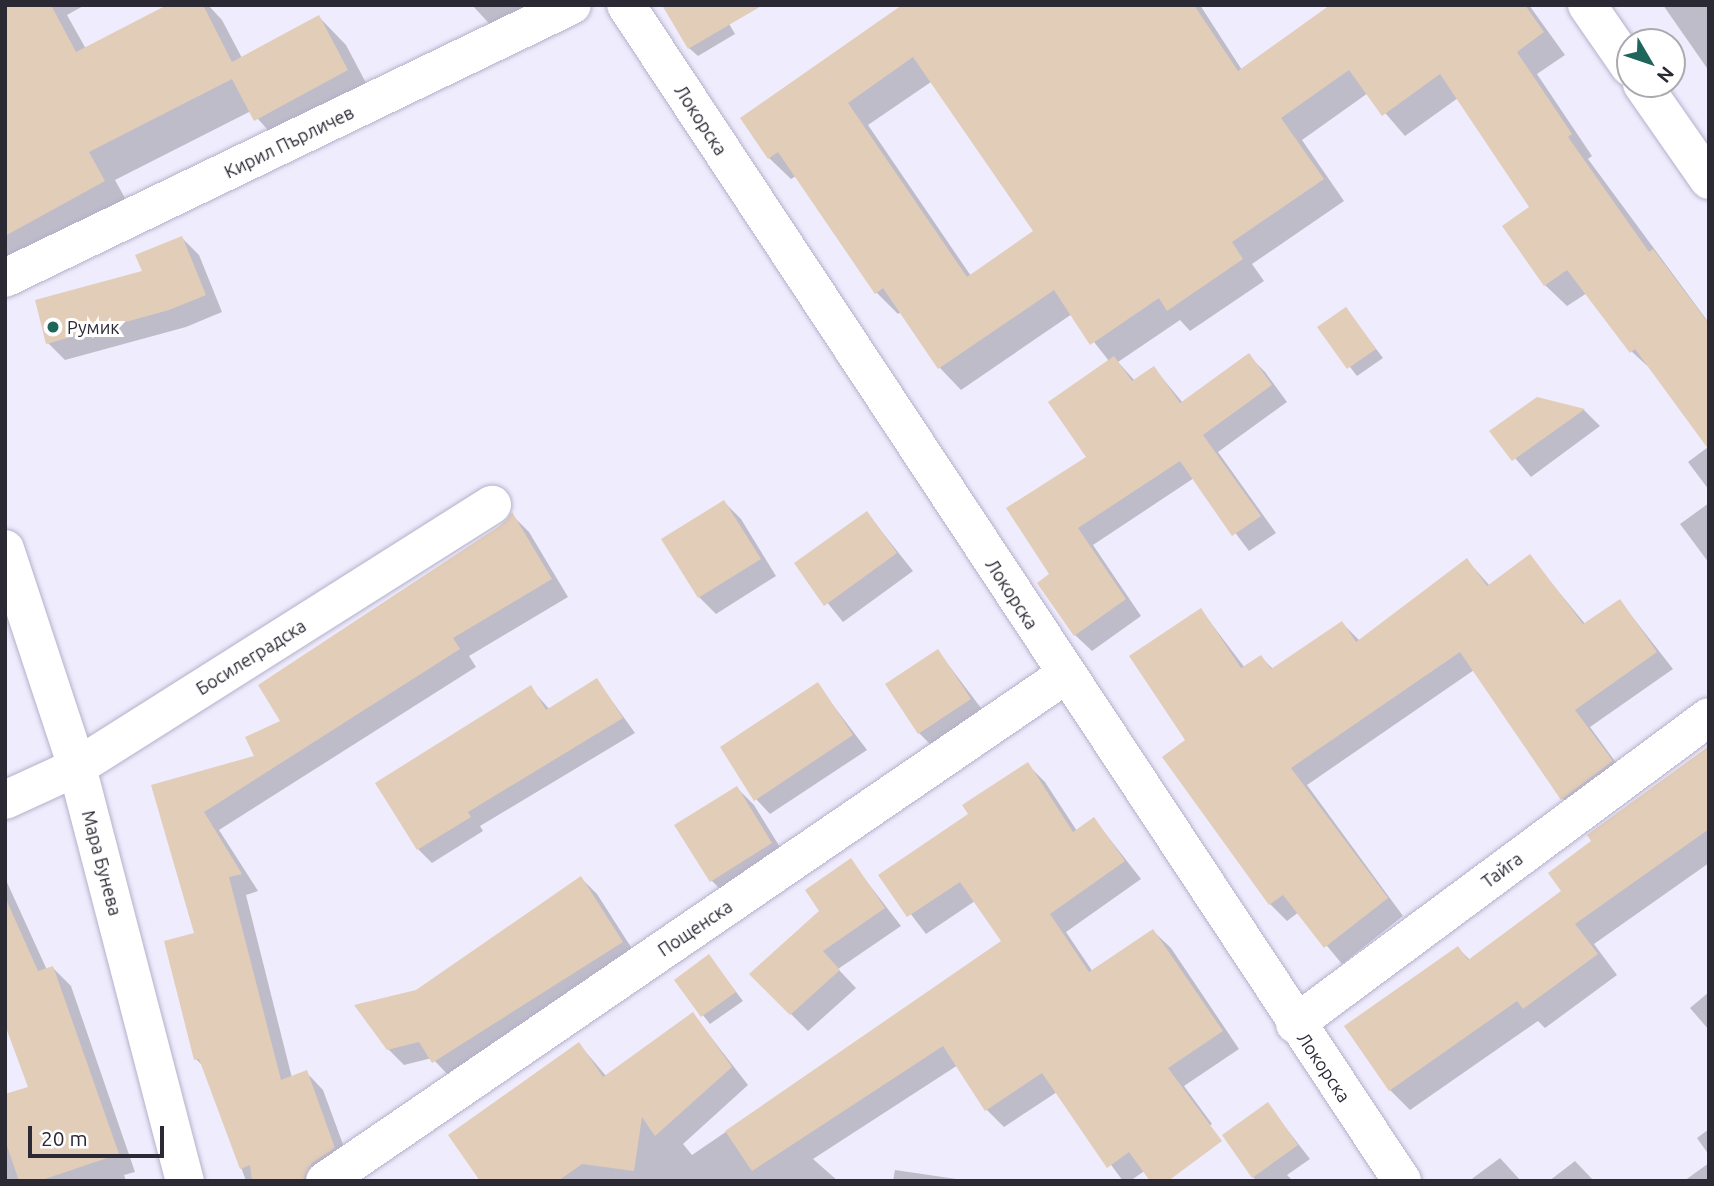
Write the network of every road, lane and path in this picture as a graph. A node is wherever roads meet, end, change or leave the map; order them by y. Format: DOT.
graph roads {
  1 [pos="572,5"];
  2 [pos="626,5"];
  3 [pos="1587,5"];
  4 [pos="1616,47"];
  5 [pos="1652,98"];
  6 [pos="1709,180"];
  7 [pos="5,278"];
  8 [pos="492,505"];
  9 [pos="5,549"];
  10 [pos="1065,675"];
  11 [pos="1709,717"];
  12 [pos="77,767"];
  13 [pos="5,800"];
  14 [pos="1295,1024"];
  15 [pos="184,1181"];
  16 [pos="325,1181"];
  17 [pos="1402,1181"];
  1 -- 7 [label="street, Кирил Пърличев"];
  2 -- 10 [label="street, Локорска"];
  3 -- 4 [label="street"];
  5 -- 6 [label="street"];
  8 -- 12 [label="street, Босилеградска"];
  9 -- 12 [label="street, Мара Бунева"];
  10 -- 14 [label="street, Локорска"];
  10 -- 16 [label="street, Пощенска"];
  11 -- 14 [label="street, Тайга"];
  12 -- 13 [label="street, Босилеградска"];
  12 -- 15 [label="street, Мара Бунева"];
  14 -- 17 [label="street, Локорска"];
}
